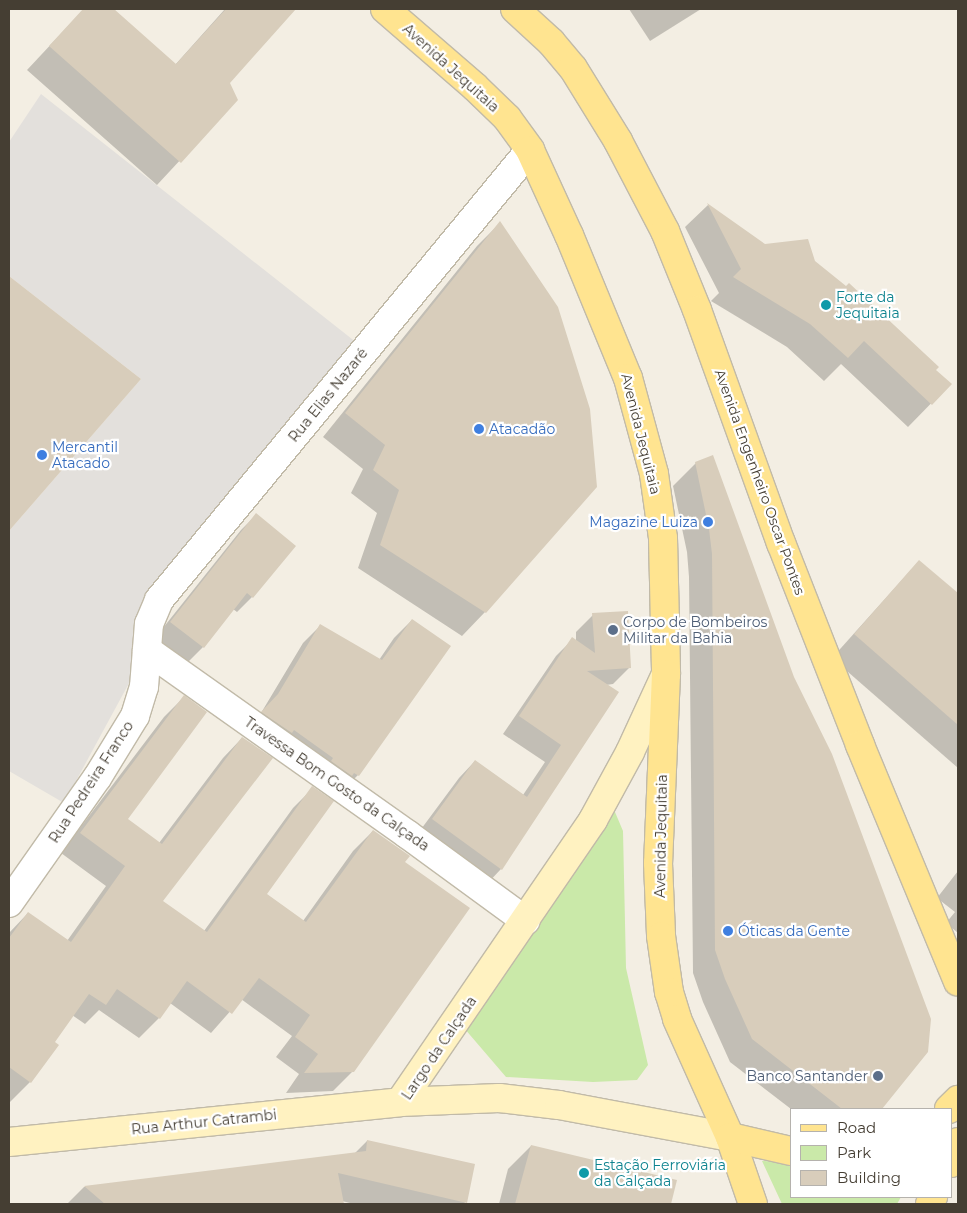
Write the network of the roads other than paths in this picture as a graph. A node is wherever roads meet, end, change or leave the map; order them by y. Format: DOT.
graph roads {
  1 [pos="385,9"];
  2 [pos="515,9"];
  3 [pos="530,150"];
  4 [pos="148,650"];
  5 [pos="666,674"];
  6 [pos="9,903"];
  7 [pos="526,921"];
  8 [pos="958,982"];
  9 [pos="400,1102"];
  10 [pos="730,1137"];
  11 [pos="9,1142"];
  12 [pos="958,1142"];
  13 [pos="790,1151"];
  14 [pos="952,1160"];
  15 [pos="753,1204"];
  1 -- 3 [label="main road, Avenida Jequitaia"];
  2 -- 8 [label="main road, Avenida Engenheiro Oscar Pontes"];
  3 -- 4 [label="street, Rua Elias Nazaré"];
  3 -- 5 [label="main road, Avenida Jequitaia"];
  4 -- 6 [label="street, Rua Pedreira Franco"];
  4 -- 7 [label="street, Travessa Bom Gosto da Calçada"];
  5 -- 7 [label="main road, Largo da Calçada"];
  5 -- 10 [label="main road, Avenida Jequitaia"];
  7 -- 9 [label="main road, Largo da Calçada"];
  9 -- 10 [label="main road, Largo da Calçada"];
  9 -- 11 [label="main road, Rua Arthur Catrambi"];
  10 -- 13 [label="main road"];
  10 -- 15 [label="main road"];
  12 -- 14 [label="main road"];
}
